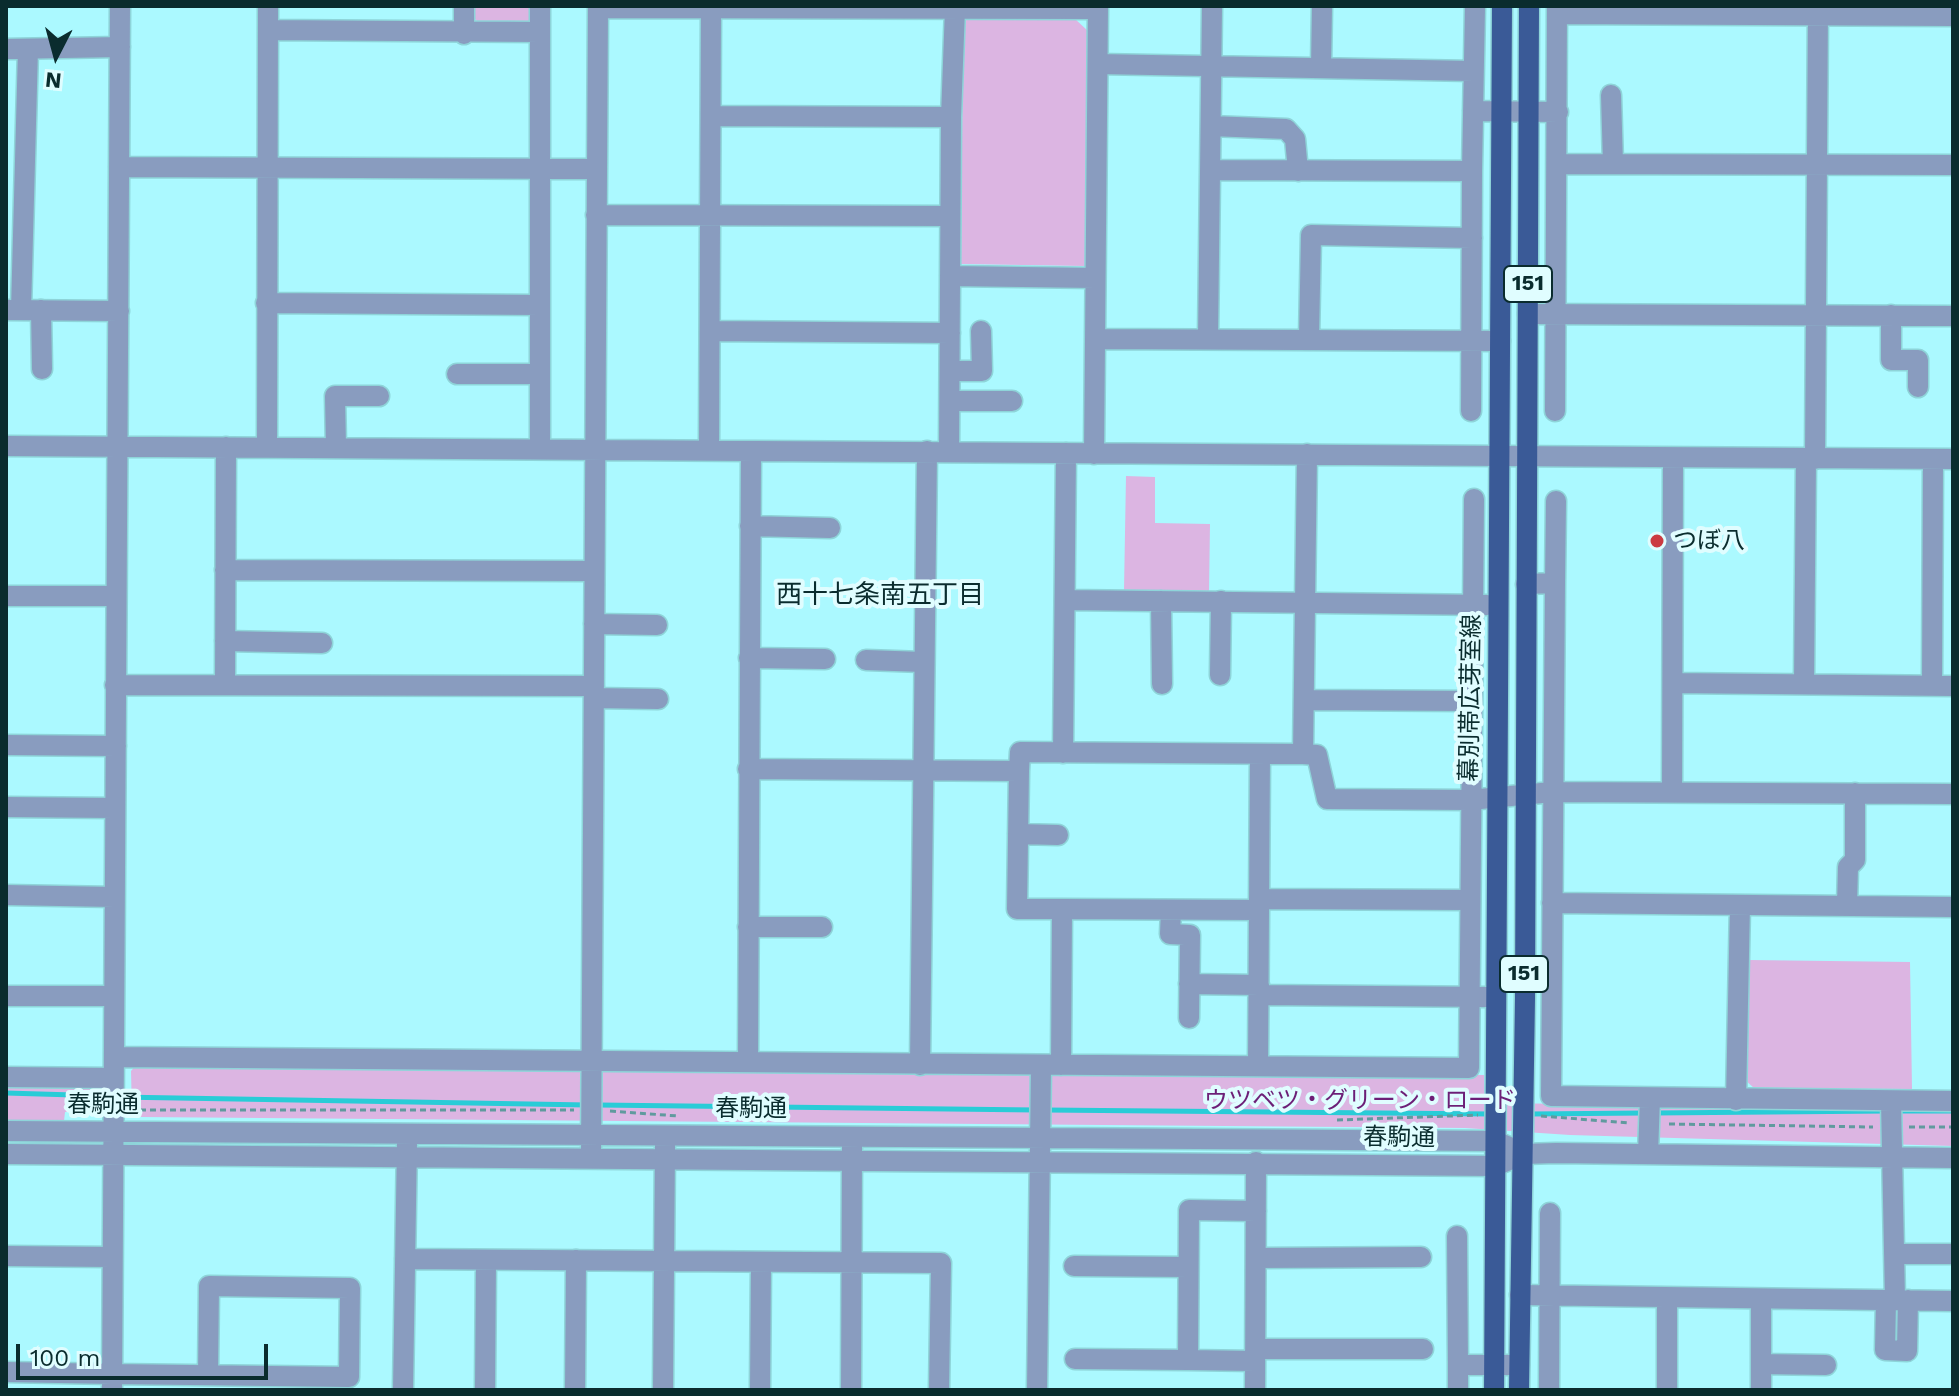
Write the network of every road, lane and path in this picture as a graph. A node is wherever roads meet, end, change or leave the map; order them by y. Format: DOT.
graph roads {
  1 [pos="120,6"];
  2 [pos="268,6"];
  3 [pos="464,6"];
  4 [pos="540,6"];
  5 [pos="1212,6"];
  6 [pos="1322,6"];
  7 [pos="1475,6"];
  8 [pos="1502,6"];
  9 [pos="1529,6"];
  10 [pos="855,7"];
  11 [pos="711,8"];
  12 [pos="955,8"];
  13 [pos="1098,8"];
  14 [pos="1557,10"];
  15 [pos="1686,10"];
  16 [pos="1818,10"];
  17 [pos="1953,16"];
  18 [pos="268,30"];
  19 [pos="540,32"];
  20 [pos="464,34"];
  21 [pos="120,47"];
  22 [pos="6,49"];
  23 [pos="28,49"];
  24 [pos="1098,64"];
  25 [pos="1211,66"];
  26 [pos="1321,67"];
  27 [pos="1473,71"];
  28 [pos="1611,95"];
  29 [pos="1473,111"];
  30 [pos="1501,112"];
  31 [pos="1529,112"];
  32 [pos="1558,112"];
  33 [pos="713,116"];
  34 [pos="951,117"];
  35 [pos="1211,126"];
  36 [pos="1558,164"];
  37 [pos="1613,164"];
  38 [pos="1816,165"];
  39 [pos="1953,165"];
  40 [pos="119,167"];
  41 [pos="266,167"];
  42 [pos="540,168"];
  43 [pos="597,169"];
  44 [pos="1211,170"];
  45 [pos="1298,171"];
  46 [pos="1472,171"];
  47 [pos="596,215"];
  48 [pos="950,216"];
  49 [pos="712,217"];
  50 [pos="1472,238"];
  51 [pos="950,276"];
  52 [pos="1095,278"];
  53 [pos="266,303"];
  54 [pos="540,305"];
  55 [pos="23,310"];
  56 [pos="119,311"];
  57 [pos="1528,314"];
  58 [pos="1555,314"];
  59 [pos="1814,315"];
  60 [pos="1891,315"];
  61 [pos="1953,316"];
  62 [pos="711,331"];
  63 [pos="981,331"];
  64 [pos="950,333"];
  65 [pos="1095,339"];
  66 [pos="1208,339"];
  67 [pos="1309,339"];
  68 [pos="1471,341"];
  69 [pos="1500,341"];
  70 [pos="42,369"];
  71 [pos="950,371"];
  72 [pos="457,374"];
  73 [pos="540,374"];
  74 [pos="1918,387"];
  75 [pos="379,396"];
  76 [pos="950,401"];
  77 [pos="1012,401"];
  78 [pos="1471,411"];
  79 [pos="1555,411"];
  80 [pos="6,446"];
  81 [pos="117,446"];
  82 [pos="267,446"];
  83 [pos="226,447"];
  84 [pos="336,447"];
  85 [pos="540,448"];
  86 [pos="709,449"];
  87 [pos="596,450"];
  88 [pos="751,451"];
  89 [pos="927,451"];
  90 [pos="949,452"];
  91 [pos="1066,453"];
  92 [pos="1094,454"];
  93 [pos="1307,454"];
  94 [pos="1497,456"];
  95 [pos="1528,456"];
  96 [pos="1673,459"];
  97 [pos="1810,459"];
  98 [pos="1943,459"];
  99 [pos="1474,499"];
  100 [pos="1556,501"];
  101 [pos="750,526"];
  102 [pos="830,528"];
  103 [pos="225,570"];
  104 [pos="593,571"];
  105 [pos="1555,583"];
  106 [pos="1526,584"];
  107 [pos="6,596"];
  108 [pos="116,596"];
  109 [pos="1066,600"];
  110 [pos="1161,601"];
  111 [pos="1221,601"];
  112 [pos="1305,602"];
  113 [pos="1473,605"];
  114 [pos="1499,605"];
  115 [pos="594,624"];
  116 [pos="657,625"];
  117 [pos="225,641"];
  118 [pos="322,643"];
  119 [pos="749,658"];
  120 [pos="825,659"];
  121 [pos="866,660"];
  122 [pos="923,662"];
  123 [pos="1220,675"];
  124 [pos="1673,683"];
  125 [pos="225,684"];
  126 [pos="1162,684"];
  127 [pos="1804,684"];
  128 [pos="115,685"];
  129 [pos="1943,686"];
  130 [pos="594,692"];
  131 [pos="658,699"];
  132 [pos="1305,700"];
  133 [pos="1471,701"];
  134 [pos="6,745"];
  135 [pos="116,746"];
  136 [pos="1063,753"];
  137 [pos="1303,754"];
  138 [pos="1260,755"];
  139 [pos="748,769"];
  140 [pos="922,769"];
  141 [pos="1019,771"];
  142 [pos="1552,792"];
  143 [pos="1672,792"];
  144 [pos="1524,793"];
  145 [pos="1855,793"];
  146 [pos="1953,794"];
  147 [pos="1496,795"];
  148 [pos="1470,800"];
  149 [pos="6,807"];
  150 [pos="114,808"];
  151 [pos="1018,834"];
  152 [pos="1058,835"];
  153 [pos="6,895"];
  154 [pos="114,897"];
  155 [pos="1468,900"];
  156 [pos="1552,903"];
  157 [pos="1259,904"];
  158 [pos="1740,905"];
  159 [pos="1847,906"];
  160 [pos="1953,907"];
  161 [pos="1062,909"];
  162 [pos="1171,910"];
  163 [pos="748,927"];
  164 [pos="822,927"];
  165 [pos="1189,984"];
  166 [pos="1259,990"];
  167 [pos="6,996"];
  168 [pos="114,996"];
  169 [pos="1469,997"];
  170 [pos="1495,997"];
  171 [pos="1551,997"];
  172 [pos="1525,998"];
  173 [pos="1189,1018"];
  174 [pos="592,1062"];
  175 [pos="748,1062"];
  176 [pos="920,1065"];
  177 [pos="1051,1065"];
  178 [pos="1258,1066"];
  179 [pos="113,1068"];
  180 [pos="6,1077"];
  181 [pos="1650,1098"];
  182 [pos="1736,1100"];
  183 [pos="1891,1101"];
  184 [pos="1953,1101"];
  185 [pos="113,1110"];
  186 [pos="591,1110"];
  187 [pos="1496,1114"];
  188 [pos="1523,1115"];
  189 [pos="1333,1120"];
  190 [pos="1649,1124"];
  191 [pos="1893,1127"];
  192 [pos="1953,1127"];
  193 [pos="6,1131"];
  194 [pos="112,1131"];
  195 [pos="407,1133"];
  196 [pos="591,1134"];
  197 [pos="665,1134"];
  198 [pos="853,1135"];
  199 [pos="1039,1137"];
  200 [pos="1495,1141"];
  201 [pos="6,1154"];
  202 [pos="1523,1154"];
  203 [pos="1648,1154"];
  204 [pos="111,1155"];
  205 [pos="406,1156"];
  206 [pos="591,1157"];
  207 [pos="1892,1157"];
  208 [pos="665,1158"];
  209 [pos="1953,1158"];
  210 [pos="852,1159"];
  211 [pos="1039,1162"];
  212 [pos="1256,1162"];
  213 [pos="1495,1166"];
  214 [pos="1256,1211"];
  215 [pos="1550,1213"];
  216 [pos="1457,1236"];
  217 [pos="1894,1254"];
  218 [pos="1953,1254"];
  219 [pos="6,1256"];
  220 [pos="111,1257"];
  221 [pos="1421,1257"];
  222 [pos="1256,1258"];
  223 [pos="405,1259"];
  224 [pos="486,1260"];
  225 [pos="576,1260"];
  226 [pos="663,1260"];
  227 [pos="850,1261"];
  228 [pos="761,1262"];
  229 [pos="1074,1266"];
  230 [pos="1188,1267"];
  231 [pos="1520,1295"];
  232 [pos="1550,1296"];
  233 [pos="1667,1299"];
  234 [pos="1761,1299"];
  235 [pos="1896,1300"];
  236 [pos="1953,1301"];
  237 [pos="1423,1349"];
  238 [pos="1255,1355"];
  239 [pos="1075,1359"];
  240 [pos="1188,1360"];
  241 [pos="1761,1364"];
  242 [pos="1458,1365"];
  243 [pos="1495,1365"];
  244 [pos="1519,1365"];
  245 [pos="1826,1365"];
  246 [pos="6,1372"];
  247 [pos="208,1375"];
  248 [pos="112,1382"];
  249 [pos="403,1390"];
  250 [pos="485,1390"];
  251 [pos="575,1390"];
  252 [pos="663,1390"];
  253 [pos="760,1390"];
  254 [pos="851,1390"];
  255 [pos="939,1390"];
  256 [pos="1037,1390"];
  257 [pos="1255,1390"];
  258 [pos="1458,1390"];
  259 [pos="1494,1390"];
  260 [pos="1519,1390"];
  261 [pos="1549,1390"];
  262 [pos="1667,1390"];
  263 [pos="1761,1390"];
  1 -- 21 [label="street"];
  2 -- 18 [label="street"];
  3 -- 20 [label="street"];
  4 -- 19 [label="street"];
  5 -- 25 [label="street"];
  6 -- 26 [label="street"];
  7 -- 27 [label="street"];
  8 -- 30 [label="main road, 幕別帯広芽室線 / 151"];
  9 -- 31 [label="main road, 151"];
  10 -- 11 [label="street"];
  10 -- 12 [label="street"];
  11 -- 33 [label="street"];
  11 -- 43 [label="street"];
  12 -- 13 [label="street"];
  12 -- 34 [label="street"];
  13 -- 24 [label="street"];
  14 -- 15 [label="street"];
  14 -- 32 [label="street"];
  15 -- 16 [label="street"];
  16 -- 17 [label="street"];
  16 -- 38 [label="street"];
  18 -- 20 [label="street"];
  18 -- 41 [label="street"];
  19 -- 20 [label="street"];
  19 -- 42 [label="street"];
  21 -- 23 [label="street"];
  21 -- 40 [label="street"];
  22 -- 23 [label="street"];
  23 -- 55 [label="street"];
  24 -- 25 [label="street"];
  24 -- 52 [label="street"];
  25 -- 26 [label="street"];
  25 -- 35 [label="street"];
  26 -- 27 [label="street"];
  27 -- 29 [label="street"];
  28 -- 37 [label="street"];
  29 -- 30 [label="street"];
  29 -- 46 [label="street"];
  30 -- 31 [label="street"];
  30 -- 69 [label="main road, 幕別帯広芽室線 / 151"];
  31 -- 32 [label="street"];
  31 -- 57 [label="main road, 151"];
  32 -- 36 [label="street"];
  33 -- 34 [label="street"];
  33 -- 49 [label="street"];
  34 -- 48 [label="street"];
  35 -- 44 [label="street"];
  35 -- 45 [label="street"];
  36 -- 37 [label="street"];
  36 -- 58 [label="street"];
  37 -- 38 [label="street"];
  38 -- 39 [label="street"];
  38 -- 59 [label="street"];
  40 -- 41 [label="street"];
  40 -- 56 [label="street"];
  41 -- 42 [label="street"];
  41 -- 53 [label="street"];
  42 -- 43 [label="street"];
  42 -- 54 [label="street"];
  43 -- 47 [label="street"];
  44 -- 45 [label="street"];
  44 -- 66 [label="street"];
  45 -- 46 [label="street"];
  46 -- 50 [label="street"];
  47 -- 49 [label="street"];
  47 -- 87 [label="street"];
  48 -- 49 [label="street"];
  48 -- 51 [label="street"];
  49 -- 62 [label="street"];
  50 -- 67 [label="street"];
  50 -- 68 [label="street"];
  51 -- 52 [label="street"];
  51 -- 64 [label="street"];
  52 -- 65 [label="street"];
  53 -- 54 [label="street"];
  53 -- 82 [label="street"];
  54 -- 73 [label="street"];
  55 -- 56 [label="street"];
  55 -- 70 [label="street"];
  56 -- 81 [label="street"];
  57 -- 58 [label="street"];
  57 -- 95 [label="main road, 151"];
  58 -- 59 [label="street"];
  58 -- 79 [label="street"];
  59 -- 60 [label="street"];
  59 -- 97 [label="street"];
  60 -- 61 [label="street"];
  60 -- 74 [label="street"];
  62 -- 64 [label="street"];
  62 -- 86 [label="street"];
  63 -- 71 [label="street"];
  64 -- 71 [label="street"];
  65 -- 66 [label="street"];
  65 -- 92 [label="street"];
  66 -- 67 [label="street"];
  67 -- 68 [label="street"];
  68 -- 69 [label="street"];
  68 -- 78 [label="street"];
  69 -- 94 [label="main road, 幕別帯広芽室線 / 151"];
  71 -- 76 [label="street"];
  72 -- 73 [label="street"];
  73 -- 85 [label="street"];
  75 -- 84 [label="street"];
  76 -- 77 [label="street"];
  76 -- 90 [label="street"];
  80 -- 81 [label="street"];
  81 -- 83 [label="street"];
  81 -- 108 [label="street"];
  82 -- 83 [label="street"];
  82 -- 84 [label="street"];
  83 -- 103 [label="street"];
  84 -- 85 [label="street"];
  85 -- 87 [label="street"];
  86 -- 87 [label="street"];
  86 -- 88 [label="street"];
  87 -- 104 [label="street"];
  88 -- 89 [label="street"];
  88 -- 101 [label="street"];
  89 -- 90 [label="street"];
  89 -- 122 [label="street"];
  90 -- 91 [label="street"];
  91 -- 92 [label="street"];
  91 -- 109 [label="street"];
  92 -- 93 [label="street"];
  93 -- 94 [label="street"];
  93 -- 112 [label="street"];
  94 -- 95 [label="street"];
  94 -- 114 [label="main road, 幕別帯広芽室線 / 151"];
  95 -- 96 [label="street"];
  95 -- 106 [label="main road, 151"];
  96 -- 97 [label="street"];
  96 -- 124 [label="street"];
  97 -- 98 [label="street"];
  97 -- 127 [label="street"];
  98 -- 129 [label="street"];
  99 -- 113 [label="street"];
  100 -- 105 [label="street"];
  101 -- 102 [label="street"];
  101 -- 119 [label="street"];
  103 -- 104 [label="street"];
  103 -- 117 [label="street"];
  104 -- 115 [label="street"];
  105 -- 106 [label="street"];
  105 -- 142 [label="street"];
  106 -- 144 [label="main road, 151"];
  107 -- 108 [label="street"];
  108 -- 128 [label="street"];
  109 -- 110 [label="street"];
  109 -- 136 [label="street"];
  110 -- 111 [label="street"];
  110 -- 126 [label="street"];
  111 -- 112 [label="street"];
  111 -- 123 [label="street"];
  112 -- 113 [label="street"];
  112 -- 132 [label="street"];
  113 -- 114 [label="street"];
  113 -- 133 [label="street"];
  114 -- 147 [label="main road, 幕別帯広芽室線 / 151"];
  115 -- 116 [label="street"];
  115 -- 130 [label="street"];
  117 -- 118 [label="street"];
  117 -- 125 [label="street"];
  119 -- 120 [label="street"];
  119 -- 139 [label="street"];
  121 -- 122 [label="street"];
  122 -- 140 [label="street"];
  124 -- 127 [label="street"];
  124 -- 143 [label="street"];
  125 -- 128 [label="street"];
  125 -- 130 [label="street"];
  127 -- 129 [label="street"];
  128 -- 135 [label="street"];
  130 -- 131 [label="street"];
  130 -- 174 [label="street"];
  132 -- 133 [label="street"];
  132 -- 137 [label="street"];
  133 -- 148 [label="street"];
  134 -- 135 [label="street"];
  135 -- 150 [label="street"];
  136 -- 138 [label="street"];
  136 -- 141 [label="street"];
  137 -- 138 [label="street"];
  137 -- 148 [label="street"];
  138 -- 157 [label="street"];
  139 -- 140 [label="street"];
  139 -- 163 [label="street"];
  140 -- 141 [label="street"];
  140 -- 176 [label="street"];
  141 -- 151 [label="street"];
  142 -- 143 [label="street"];
  142 -- 144 [label="street"];
  142 -- 156 [label="street"];
  143 -- 145 [label="street"];
  144 -- 147 [label="street"];
  144 -- 172 [label="main road, 151"];
  145 -- 146 [label="street"];
  145 -- 159 [label="street"];
  147 -- 148 [label="street"];
  147 -- 170 [label="main road, 幕別帯広芽室線 / 151"];
  148 -- 155 [label="street"];
  149 -- 150 [label="street"];
  150 -- 154 [label="street"];
  151 -- 152 [label="street"];
  151 -- 161 [label="street"];
  153 -- 154 [label="street"];
  154 -- 168 [label="street"];
  155 -- 157 [label="street"];
  155 -- 169 [label="street"];
  156 -- 158 [label="street"];
  156 -- 171 [label="street"];
  157 -- 162 [label="street"];
  157 -- 166 [label="street"];
  158 -- 159 [label="street"];
  158 -- 182 [label="street"];
  159 -- 160 [label="street"];
  161 -- 162 [label="street"];
  161 -- 177 [label="street"];
  162 -- 165 [label="street"];
  163 -- 164 [label="street"];
  163 -- 175 [label="street"];
  165 -- 166 [label="street"];
  165 -- 173 [label="street"];
  166 -- 169 [label="street"];
  166 -- 178 [label="street"];
  167 -- 168 [label="street"];
  168 -- 179 [label="street"];
  169 -- 170 [label="street"];
  169 -- 178 [label="street"];
  170 -- 187 [label="main road, 幕別帯広芽室線 / 151"];
  171 -- 172 [label="street"];
  171 -- 181 [label="street"];
  172 -- 188 [label="main road, 151"];
  174 -- 175 [label="street"];
  174 -- 179 [label="street"];
  174 -- 186 [label="street"];
  175 -- 176 [label="street"];
  176 -- 177 [label="street"];
  177 -- 178 [label="street"];
  177 -- 199 [label="street"];
  179 -- 180 [label="street"];
  179 -- 185 [label="street"];
  181 -- 182 [label="street"];
  181 -- 190 [label="street"];
  182 -- 183 [label="street"];
  183 -- 184 [label="street"];
  183 -- 191 [label="street"];
  185 -- 186 [label="path"];
  185 -- 194 [label="street"];
  186 -- 196 [label="street"];
  187 -- 189 [label="path"];
  187 -- 200 [label="main road, 幕別帯広芽室線 / 151"];
  188 -- 190 [label="path"];
  188 -- 202 [label="main road, 151"];
  190 -- 191 [label="path"];
  190 -- 203 [label="street"];
  191 -- 192 [label="path"];
  191 -- 207 [label="street"];
  193 -- 194 [label="street, 春駒通"];
  194 -- 195 [label="street, 春駒通"];
  194 -- 204 [label="street"];
  195 -- 196 [label="street, 春駒通"];
  195 -- 205 [label="street"];
  196 -- 197 [label="street, 春駒通"];
  196 -- 206 [label="street"];
  197 -- 198 [label="street, 春駒通"];
  197 -- 208 [label="street"];
  198 -- 199 [label="street, 春駒通"];
  198 -- 210 [label="street"];
  199 -- 200 [label="street, 春駒通"];
  199 -- 211 [label="street"];
  200 -- 202 [label="street"];
  200 -- 213 [label="main road, 幕別帯広芽室線 / 151"];
  201 -- 204 [label="street, 春駒通"];
  202 -- 203 [label="street"];
  202 -- 213 [label="street"];
  202 -- 231 [label="main road, 151"];
  203 -- 207 [label="street"];
  204 -- 205 [label="street, 春駒通"];
  204 -- 220 [label="street"];
  205 -- 206 [label="street, 春駒通"];
  205 -- 223 [label="street"];
  206 -- 208 [label="street, 春駒通"];
  207 -- 209 [label="street"];
  207 -- 217 [label="street"];
  208 -- 210 [label="street, 春駒通"];
  208 -- 226 [label="street"];
  210 -- 211 [label="street, 春駒通"];
  210 -- 227 [label="street"];
  211 -- 212 [label="street, 春駒通"];
  211 -- 256 [label="street"];
  212 -- 213 [label="street, 春駒通"];
  212 -- 214 [label="street"];
  213 -- 243 [label="main road, 幕別帯広芽室線 / 151"];
  214 -- 222 [label="street"];
  214 -- 230 [label="street"];
  215 -- 232 [label="street"];
  216 -- 242 [label="street"];
  217 -- 218 [label="street"];
  217 -- 235 [label="street"];
  219 -- 220 [label="street"];
  220 -- 248 [label="street"];
  221 -- 222 [label="street"];
  222 -- 238 [label="street"];
  223 -- 224 [label="street"];
  223 -- 249 [label="street"];
  224 -- 225 [label="street"];
  224 -- 250 [label="street"];
  225 -- 226 [label="street"];
  225 -- 251 [label="street"];
  226 -- 228 [label="street"];
  226 -- 252 [label="street"];
  227 -- 228 [label="street"];
  227 -- 254 [label="street"];
  227 -- 255 [label="street"];
  228 -- 253 [label="street"];
  229 -- 230 [label="street"];
  230 -- 240 [label="street"];
  231 -- 232 [label="street"];
  231 -- 244 [label="main road, 151"];
  232 -- 233 [label="street"];
  232 -- 261 [label="street"];
  233 -- 234 [label="street"];
  233 -- 262 [label="street"];
  234 -- 235 [label="street"];
  234 -- 241 [label="street"];
  235 -- 236 [label="street"];
  237 -- 238 [label="street"];
  238 -- 240 [label="street"];
  238 -- 257 [label="street"];
  239 -- 240 [label="street"];
  241 -- 245 [label="street"];
  241 -- 263 [label="street"];
  242 -- 243 [label="street"];
  242 -- 258 [label="street"];
  243 -- 244 [label="street"];
  243 -- 259 [label="main road, 幕別帯広芽室線 / 151"];
  244 -- 260 [label="main road, 151"];
  246 -- 248 [label="street"];
  247 -- 247 [label="street"];
  247 -- 248 [label="street"];
}
